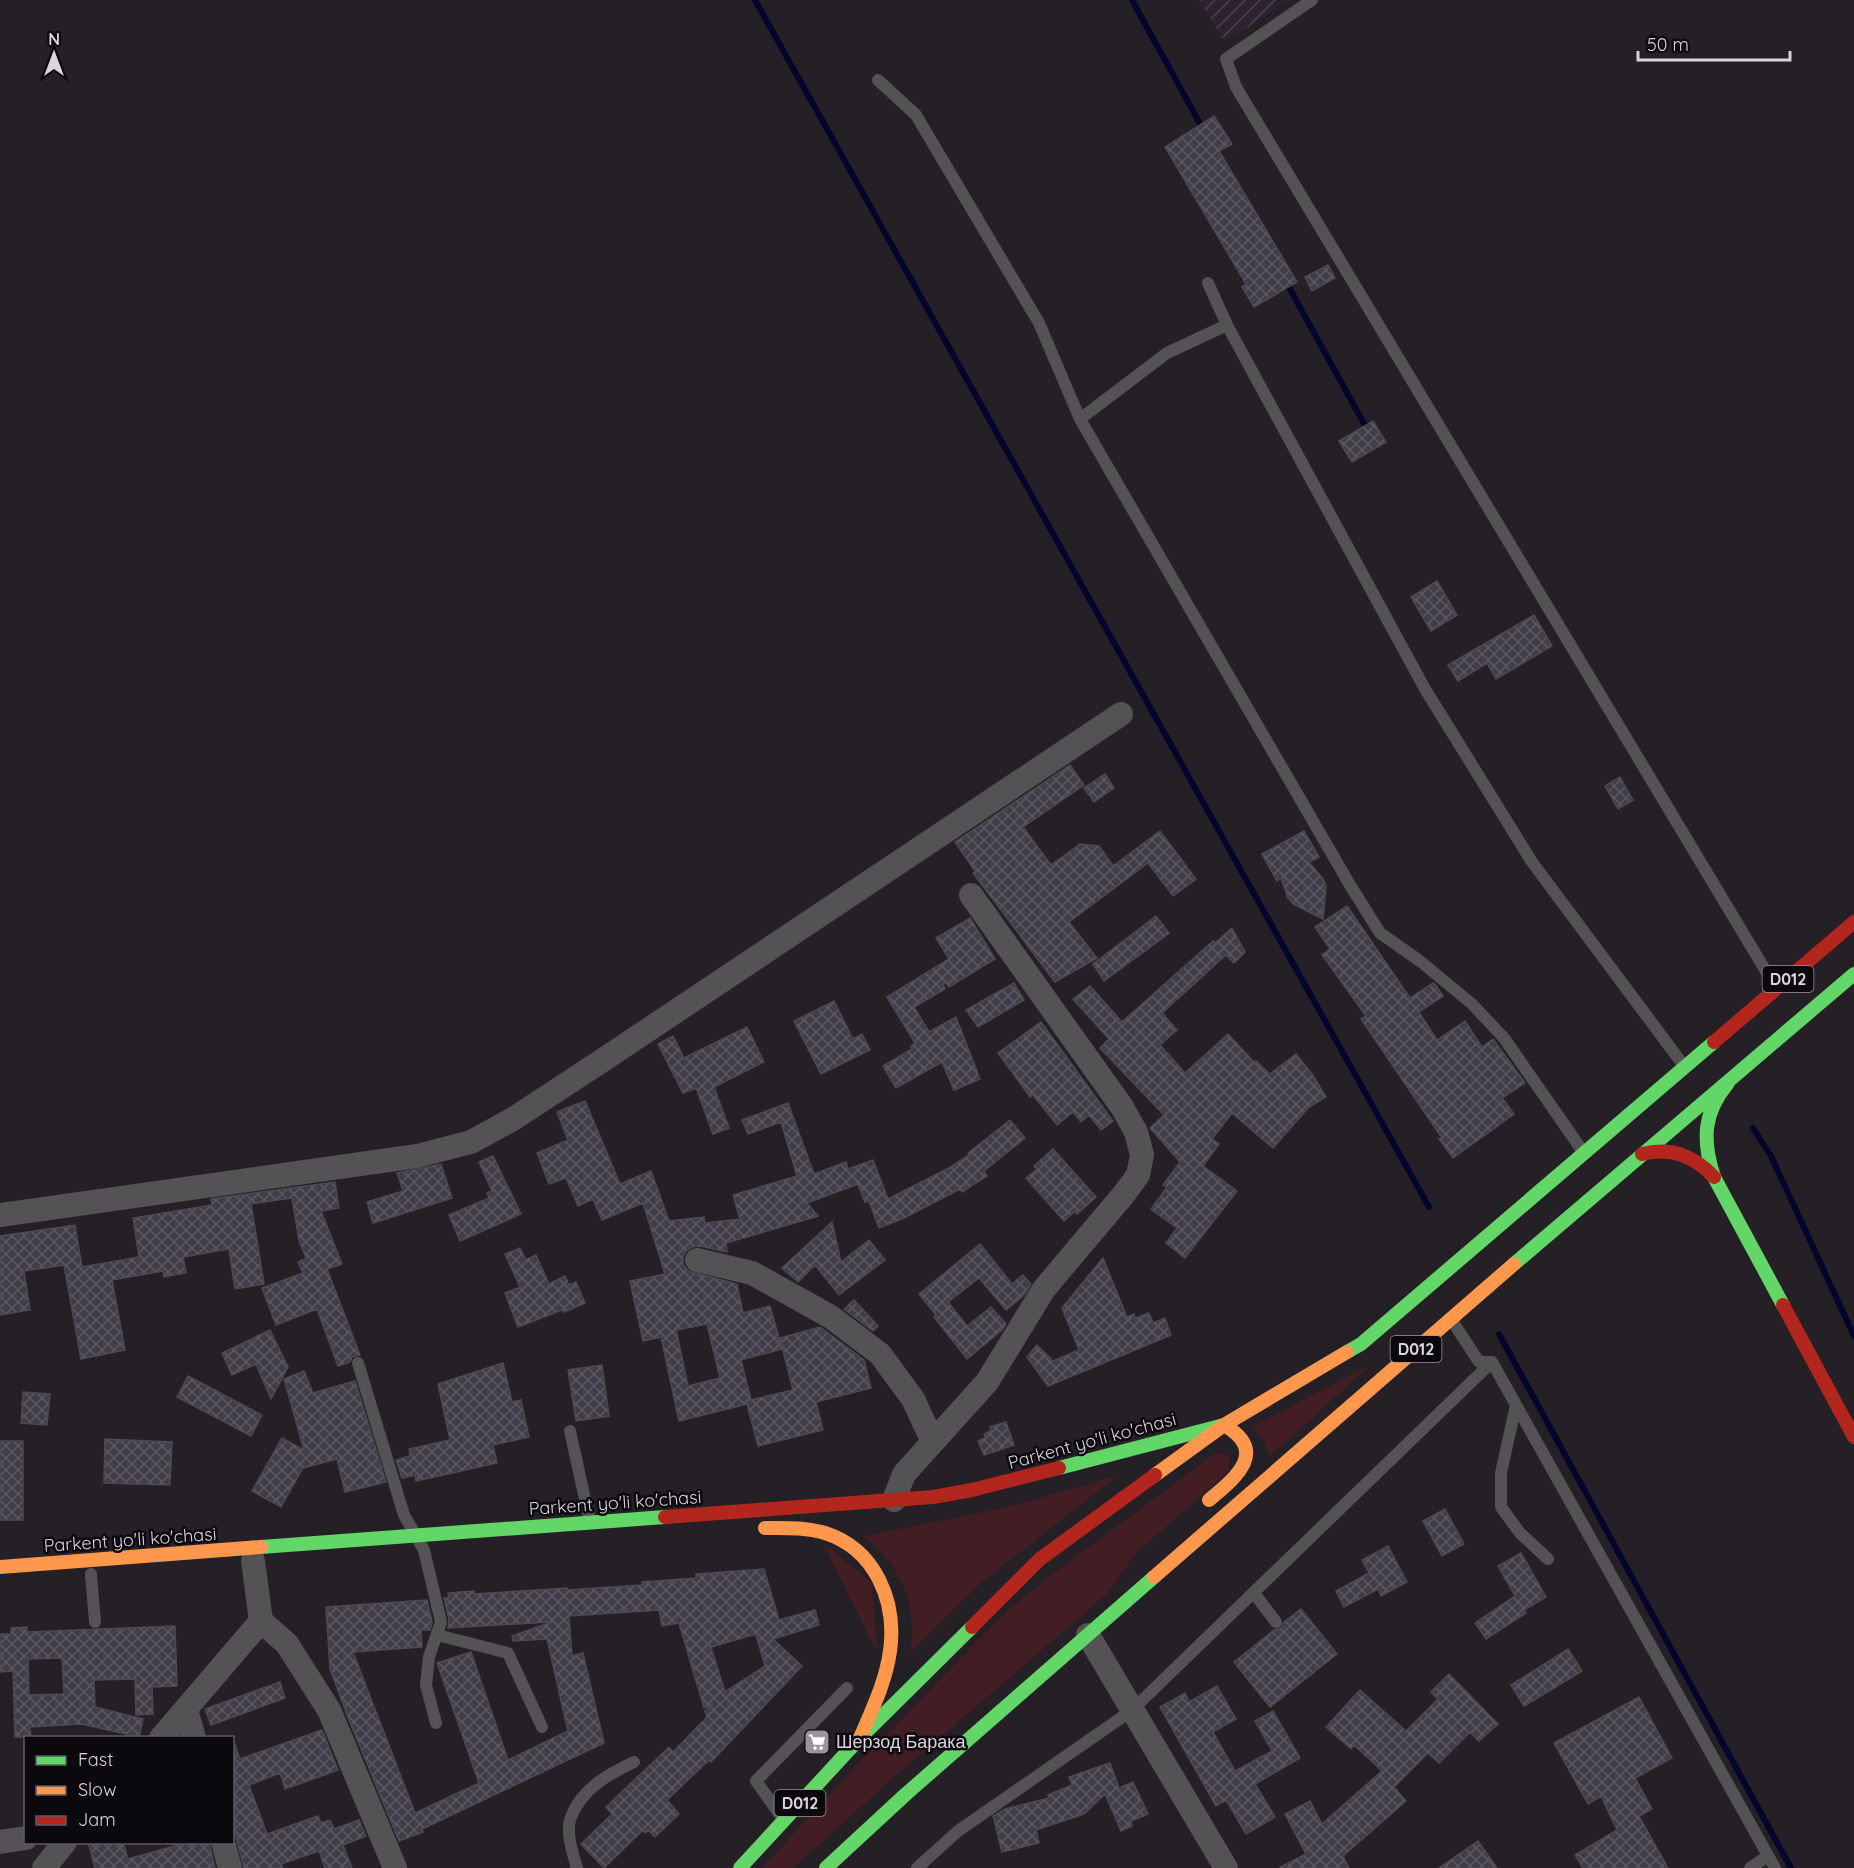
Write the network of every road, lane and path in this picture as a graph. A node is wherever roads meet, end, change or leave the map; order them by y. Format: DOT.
graph roads {
  1 [pos="1312,0"];
  2 [pos="878,80"];
  3 [pos="1208,284"];
  4 [pos="1227,325"];
  5 [pos="1080,420"];
  6 [pos="1121,714"];
  7 [pos="971,895"];
  8 [pos="1854,922"];
  9 [pos="1854,974"];
  10 [pos="1776,989"];
  11 [pos="1747,1065"];
  12 [pos="1685,1067"];
  13 [pos="1584,1154"];
  14 [pos="1642,1154"];
  15 [pos="1714,1177"];
  16 [pos="0,1215"];
  17 [pos="697,1260"];
  18 [pos="1451,1318"];
  19 [pos="1492,1362"];
  20 [pos="358,1363"];
  21 [pos="1516,1405"];
  22 [pos="1224,1425"];
  23 [pos="570,1431"];
  24 [pos="1854,1437"];
  25 [pos="933,1442"];
  26 [pos="894,1500"];
  27 [pos="1201,1507"];
  28 [pos="590,1523"];
  29 [pos="747,1528"];
  30 [pos="416,1536"];
  31 [pos="310,1557"];
  32 [pos="1548,1559"];
  33 [pos="253,1561"];
  34 [pos="0,1568"];
  35 [pos="91,1574"];
  36 [pos="0,1580"];
  37 [pos="1129,1581"];
  38 [pos="1254,1593"];
  39 [pos="95,1622"];
  40 [pos="261,1622"];
  41 [pos="1276,1622"];
  42 [pos="437,1635"];
  43 [pos="1088,1635"];
  44 [pos="847,1688"];
  45 [pos="186,1710"];
  46 [pos="1131,1711"];
  47 [pos="436,1723"];
  48 [pos="542,1727"];
  49 [pos="162,1736"];
  50 [pos="194,1736"];
  51 [pos="860,1738"];
  52 [pos="634,1761"];
  53 [pos="784,1820"];
  54 [pos="24,1838"];
  55 [pos="0,1842"];
  56 [pos="63,1844"];
  57 [pos="224,1844"];
  58 [pos="1768,1856"];
  59 [pos="44,1868"];
  60 [pos="230,1868"];
  61 [pos="395,1868"];
  62 [pos="578,1868"];
  63 [pos="740,1868"];
  64 [pos="826,1868"];
  65 [pos="917,1868"];
  66 [pos="1226,1868"];
  67 [pos="1750,1868"];
  68 [pos="1775,1868"];
  1 -- 10 [label="lane"];
  2 -- 5 [label="lane"];
  3 -- 4 [label="lane"];
  4 -- 5 [label="lane"];
  4 -- 12 [label="lane"];
  5 -- 13 [label="lane"];
  6 -- 16 [label="street"];
  7 -- 25 [label="street"];
  8 -- 10 [label="main road, D012"];
  9 -- 11 [label="main road, D012"];
  10 -- 12 [label="main road, D012"];
  11 -- 14 [label="main road, D012"];
  11 -- 15 [label="main road"];
  12 -- 13 [label="main road, D012"];
  13 -- 22 [label="main road, D012"];
  14 -- 15 [label="main road"];
  14 -- 18 [label="main road, D012"];
  15 -- 24 [label="main road"];
  17 -- 25 [label="street"];
  18 -- 19 [label="lane"];
  18 -- 43 [label="main road, D012"];
  19 -- 21 [label="lane"];
  19 -- 38 [label="lane"];
  20 -- 30 [label="lane"];
  21 -- 32 [label="lane"];
  21 -- 58 [label="lane"];
  22 -- 26 [label="main road, Parkent yo'li ko'chasi"];
  22 -- 27 [label="main road"];
  22 -- 51 [label="main road, D012"];
  23 -- 28 [label="lane"];
  25 -- 26 [label="street"];
  26 -- 28 [label="main road, Parkent yo'li ko'chasi"];
  28 -- 30 [label="main road, Parkent yo'li ko'chasi"];
  29 -- 51 [label="main road"];
  30 -- 34 [label="main road, Parkent yo'li ko'chasi"];
  30 -- 42 [label="lane"];
  31 -- 33 [label="main road, Parkent yo'li ko'chasi"];
  33 -- 35 [label="main road, Parkent yo'li ko'chasi"];
  33 -- 40 [label="street"];
  35 -- 36 [label="main road, Parkent yo'li ko'chasi"];
  35 -- 39 [label="lane"];
  37 -- 43 [label="main road"];
  38 -- 41 [label="lane"];
  38 -- 46 [label="lane"];
  40 -- 45 [label="street"];
  40 -- 61 [label="street"];
  42 -- 47 [label="lane"];
  42 -- 48 [label="lane"];
  43 -- 46 [label="street"];
  43 -- 64 [label="main road, D012"];
  44 -- 53 [label="lane"];
  45 -- 49 [label="street"];
  45 -- 50 [label="street"];
  46 -- 65 [label="lane"];
  46 -- 66 [label="street"];
  51 -- 53 [label="main road, D012"];
  52 -- 62 [label="lane"];
  53 -- 63 [label="main road, D012"];
  54 -- 55 [label="street"];
  56 -- 59 [label="street"];
  57 -- 60 [label="street"];
  58 -- 67 [label="lane"];
  58 -- 68 [label="lane"];
}
